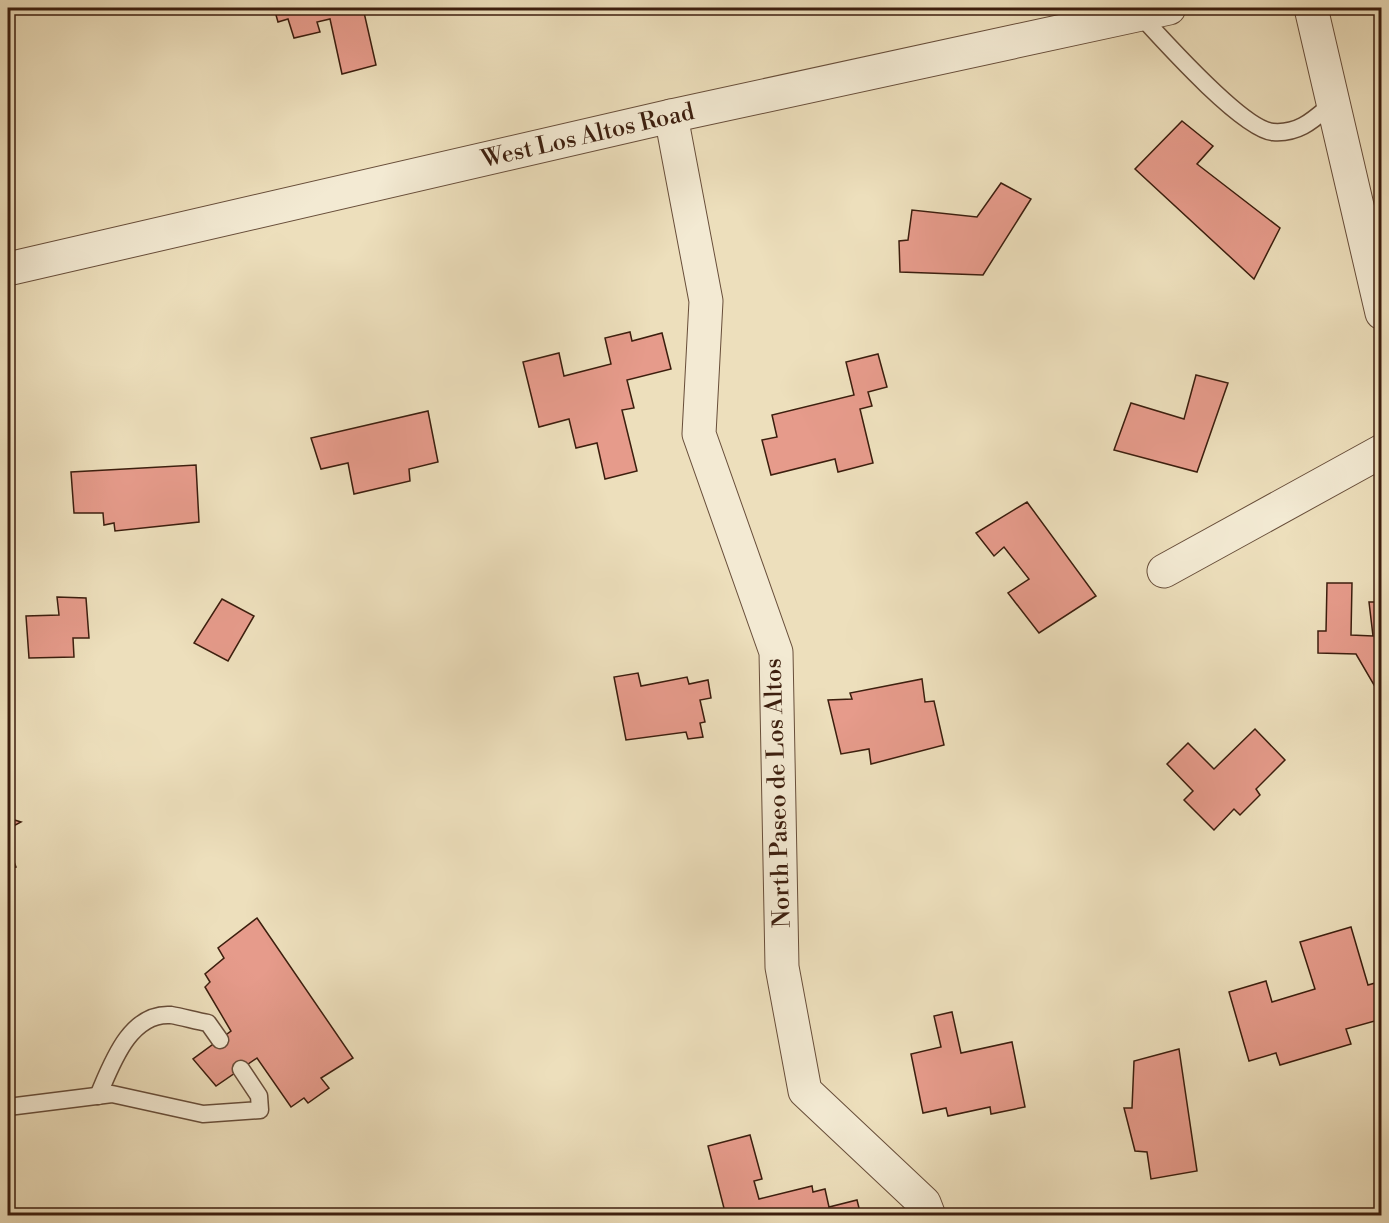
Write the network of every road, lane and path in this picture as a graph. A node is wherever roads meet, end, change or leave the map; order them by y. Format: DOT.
graph roads {
  1 [pos="1311,8"];
  2 [pos="1154,11"];
  3 [pos="1332,103"];
  4 [pos="671,116"];
  5 [pos="8,269"];
  6 [pos="1382,313"];
  7 [pos="1382,451"];
  8 [pos="1164,571"];
  9 [pos="220,1040"];
  10 [pos="241,1069"];
  11 [pos="98,1096"];
  12 [pos="8,1107"];
  13 [pos="928,1215"];
  1 -- 3 [label="street"];
  2 -- 3 [label="lane"];
  2 -- 4 [label="street, West Los Altos Road"];
  3 -- 6 [label="street"];
  4 -- 5 [label="street, West Los Altos Road"];
  4 -- 13 [label="street, North Paseo de Los Altos"];
  7 -- 8 [label="street"];
  9 -- 11 [label="lane"];
  10 -- 11 [label="lane"];
  11 -- 12 [label="lane"];
}
